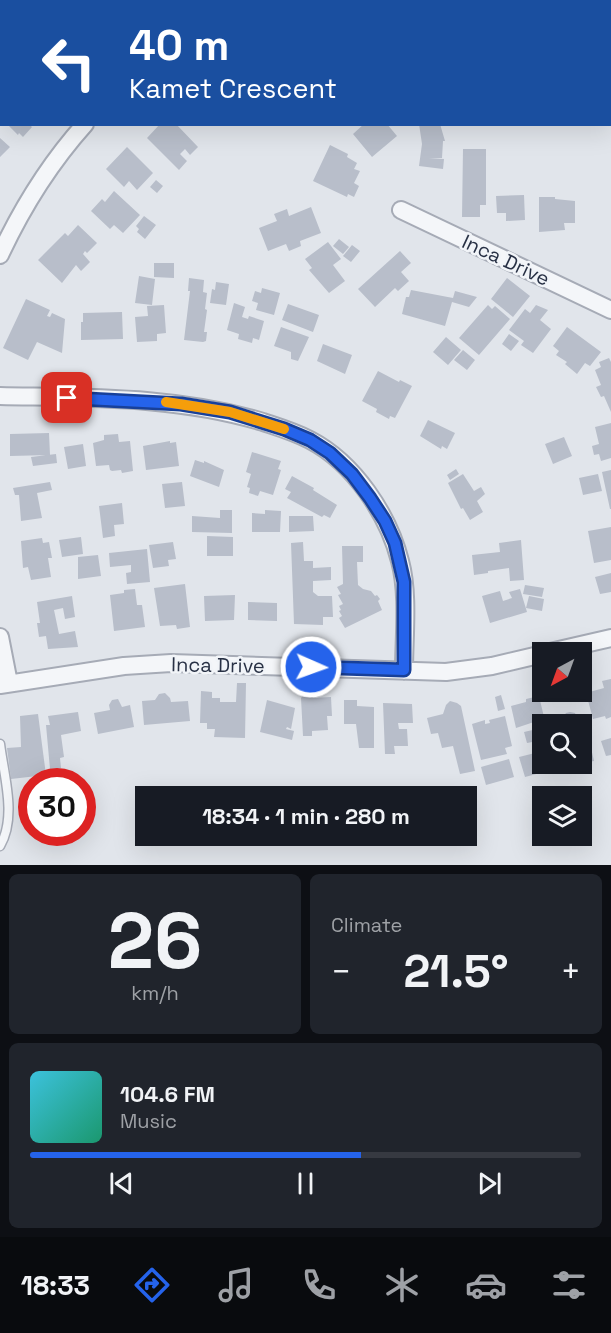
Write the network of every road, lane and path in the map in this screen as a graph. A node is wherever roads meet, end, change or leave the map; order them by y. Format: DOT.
graph roads {
  1 [pos="83,126"];
  2 [pos="401,210"];
  3 [pos="0,255"];
  4 [pos="611,310"];
  5 [pos="0,396"];
  6 [pos="0,637"];
  7 [pos="611,638"];
  8 [pos="592,642"];
  9 [pos="532,657"];
  10 [pos="404,670"];
  11 [pos="4,684"];
  12 [pos="0,744"];
  13 [pos="0,846"];
  1 -- 3 [label="street"];
  2 -- 4 [label="street, Inca Drive"];
  5 -- 10 [label="street"];
  6 -- 11 [label="street"];
  7 -- 8 [label="street"];
  9 -- 10 [label="street, Inca Drive"];
  10 -- 11 [label="street, Inca Drive"];
  12 -- 13 [label="lane"];
}
